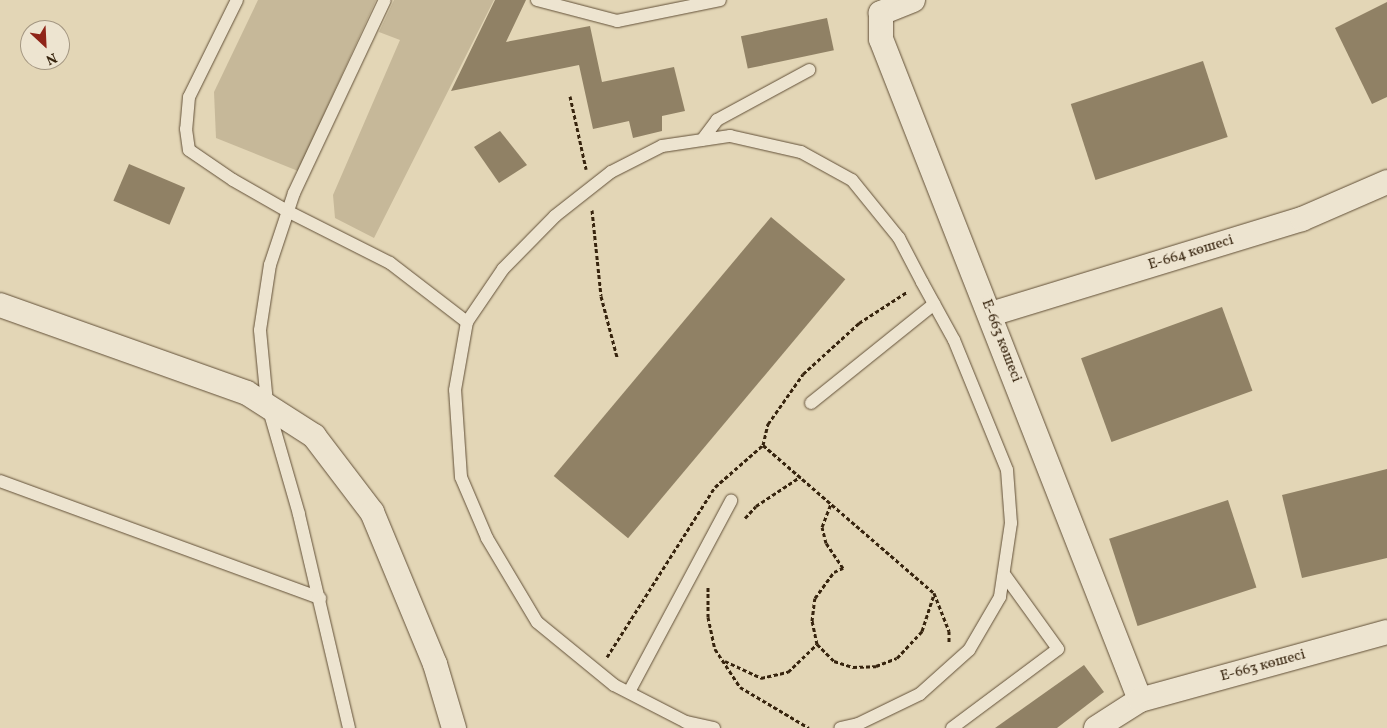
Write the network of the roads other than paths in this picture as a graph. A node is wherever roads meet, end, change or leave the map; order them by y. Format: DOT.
graph roads {
  1 [pos="237,0"];
  2 [pos="385,0"];
  3 [pos="537,0"];
  4 [pos="720,0"];
  5 [pos="913,0"];
  6 [pos="809,70"];
  7 [pos="702,140"];
  8 [pos="1387,182"];
  9 [pos="289,212"];
  10 [pos="934,304"];
  11 [pos="0,305"];
  12 [pos="991,314"];
  13 [pos="467,322"];
  14 [pos="267,403"];
  15 [pos="811,403"];
  16 [pos="0,481"];
  17 [pos="731,501"];
  18 [pos="1004,574"];
  19 [pos="320,598"];
  20 [pos="1387,632"];
  21 [pos="628,692"];
  22 [pos="1140,700"];
  23 [pos="349,728"];
  24 [pos="454,728"];
  25 [pos="714,728"];
  26 [pos="840,728"];
  27 [pos="952,728"];
  28 [pos="1096,728"];
  1 -- 9 [label="lane"];
  2 -- 9 [label="lane"];
  3 -- 4 [label="lane"];
  5 -- 12 [label="street, Е-663 көшесі"];
  6 -- 7 [label="lane"];
  7 -- 10 [label="lane"];
  7 -- 13 [label="lane"];
  8 -- 12 [label="street, Е-664 көшесі"];
  9 -- 13 [label="lane"];
  9 -- 14 [label="lane"];
  10 -- 15 [label="lane"];
  10 -- 18 [label="lane"];
  11 -- 14 [label="street"];
  12 -- 22 [label="street, Е-663 көшесі"];
  13 -- 21 [label="lane"];
  14 -- 19 [label="lane"];
  14 -- 24 [label="street"];
  16 -- 19 [label="lane"];
  17 -- 21 [label="lane"];
  18 -- 26 [label="lane"];
  18 -- 27 [label="lane"];
  19 -- 23 [label="lane"];
  20 -- 22 [label="street, Е-663 көшесі"];
  21 -- 25 [label="lane"];
  22 -- 28 [label="street, Е-663 көшесі"];
}
